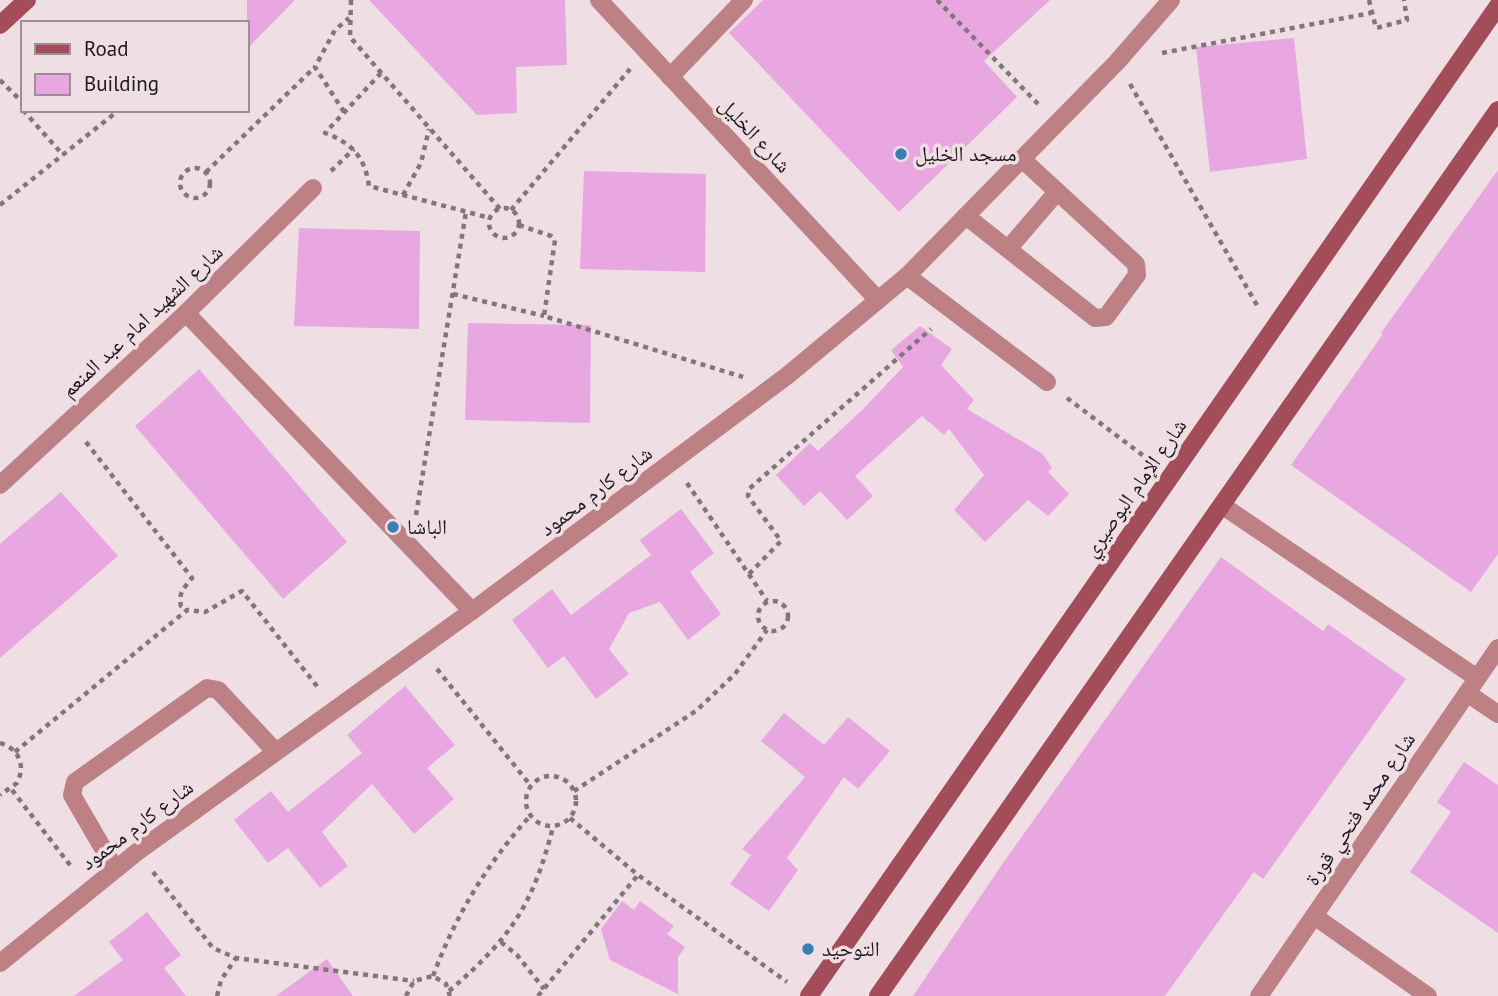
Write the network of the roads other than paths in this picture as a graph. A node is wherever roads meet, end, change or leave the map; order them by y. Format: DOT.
graph roads {
  1 [pos="27,0"];
  2 [pos="599,0"];
  3 [pos="744,0"];
  4 [pos="1171,0"];
  5 [pos="1494,8"];
  6 [pos="0,25"];
  7 [pos="670,77"];
  8 [pos="1498,110"];
  9 [pos="1021,159"];
  10 [pos="313,188"];
  11 [pos="1057,192"];
  12 [pos="966,216"];
  13 [pos="1008,249"];
  14 [pos="907,276"];
  15 [pos="878,300"];
  16 [pos="186,313"];
  17 [pos="1046,382"];
  18 [pos="0,485"];
  19 [pos="1223,506"];
  20 [pos="472,611"];
  21 [pos="1498,648"];
  22 [pos="1472,685"];
  23 [pos="1498,714"];
  24 [pos="275,751"];
  25 [pos="115,869"];
  26 [pos="1314,916"];
  27 [pos="0,963"];
  28 [pos="802,992"];
  29 [pos="878,996"];
  30 [pos="1259,996"];
  31 [pos="1428,996"];
  1 -- 6 [label="street"];
  2 -- 7 [label="street, شارع الخليل"];
  3 -- 7 [label="street"];
  4 -- 9 [label="street, شارع كارم محمود"];
  5 -- 28 [label="street, شارع الإمام البوصيري"];
  7 -- 15 [label="street, شارع الخليل"];
  8 -- 19 [label="street"];
  9 -- 11 [label="street"];
  9 -- 12 [label="street, شارع كارم محمود"];
  10 -- 16 [label="street, شارع الشهيد امام عبد المنعم"];
  11 -- 13 [label="street"];
  11 -- 13 [label="street"];
  12 -- 13 [label="street"];
  12 -- 14 [label="street, شارع كارم محمود"];
  14 -- 15 [label="street, شارع كارم محمود"];
  14 -- 17 [label="street"];
  15 -- 20 [label="street, شارع كارم محمود"];
  16 -- 18 [label="street, شارع الشهيد امام عبد المنعم"];
  16 -- 20 [label="street"];
  19 -- 22 [label="street"];
  19 -- 29 [label="street"];
  20 -- 24 [label="street, شارع كارم محمود"];
  21 -- 22 [label="street, شارع محمد فتحي قورة"];
  22 -- 23 [label="street"];
  22 -- 26 [label="street, شارع محمد فتحي قورة"];
  24 -- 25 [label="street, شارع كارم محمود"];
  24 -- 25 [label="street"];
  25 -- 27 [label="street, شارع كارم محمود"];
  26 -- 30 [label="street, شارع محمد فتحي قورة"];
  26 -- 31 [label="street"];
}
